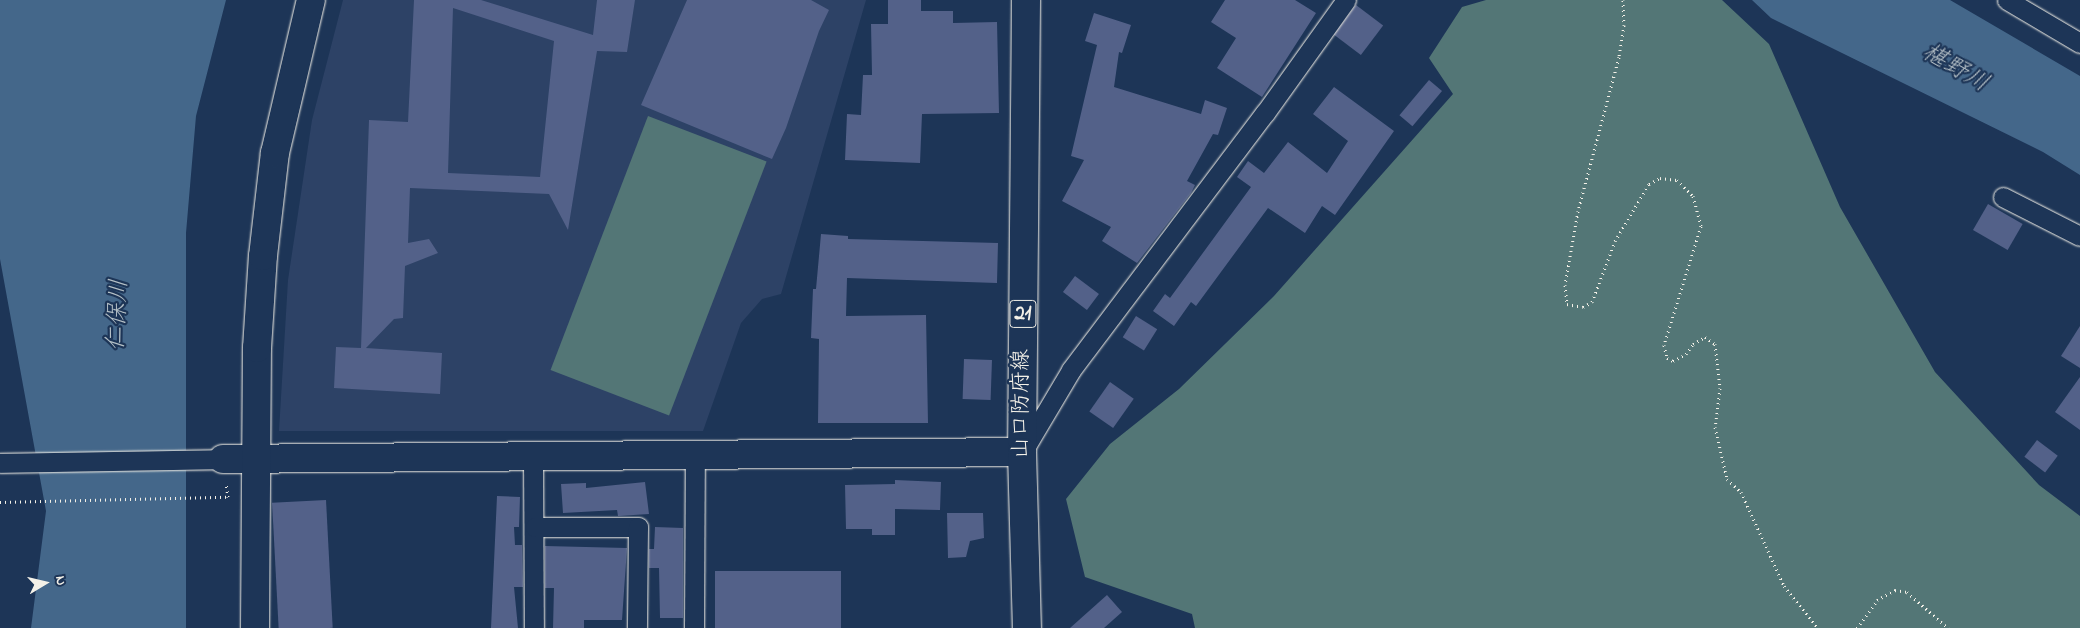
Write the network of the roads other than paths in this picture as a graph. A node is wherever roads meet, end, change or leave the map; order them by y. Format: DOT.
graph roads {
  1 [pos="311,0"];
  2 [pos="1026,0"];
  3 [pos="1346,0"];
  4 [pos="2007,0"];
  5 [pos="2080,43"];
  6 [pos="2003,197"];
  7 [pos="2080,236"];
  8 [pos="1022,452"];
  9 [pos="695,454"];
  10 [pos="533,456"];
  11 [pos="255,458"];
  12 [pos="0,463"];
  13 [pos="222,466"];
  14 [pos="534,527"];
  15 [pos="255,628"];
  16 [pos="534,628"];
  17 [pos="637,628"];
  18 [pos="694,628"];
  19 [pos="1027,628"];
  1 -- 11 [label="street"];
  2 -- 8 [label="street, 山口防府線 / 21"];
  3 -- 8 [label="street"];
  4 -- 5 [label="street"];
  6 -- 7 [label="street"];
  8 -- 9 [label="street"];
  8 -- 19 [label="street, 山口防府線 / 21"];
  9 -- 10 [label="street"];
  9 -- 18 [label="street"];
  10 -- 11 [label="street"];
  10 -- 14 [label="street"];
  11 -- 13 [label="street"];
  11 -- 15 [label="street"];
  12 -- 13 [label="street"];
  14 -- 16 [label="street"];
  14 -- 17 [label="street"];
}
